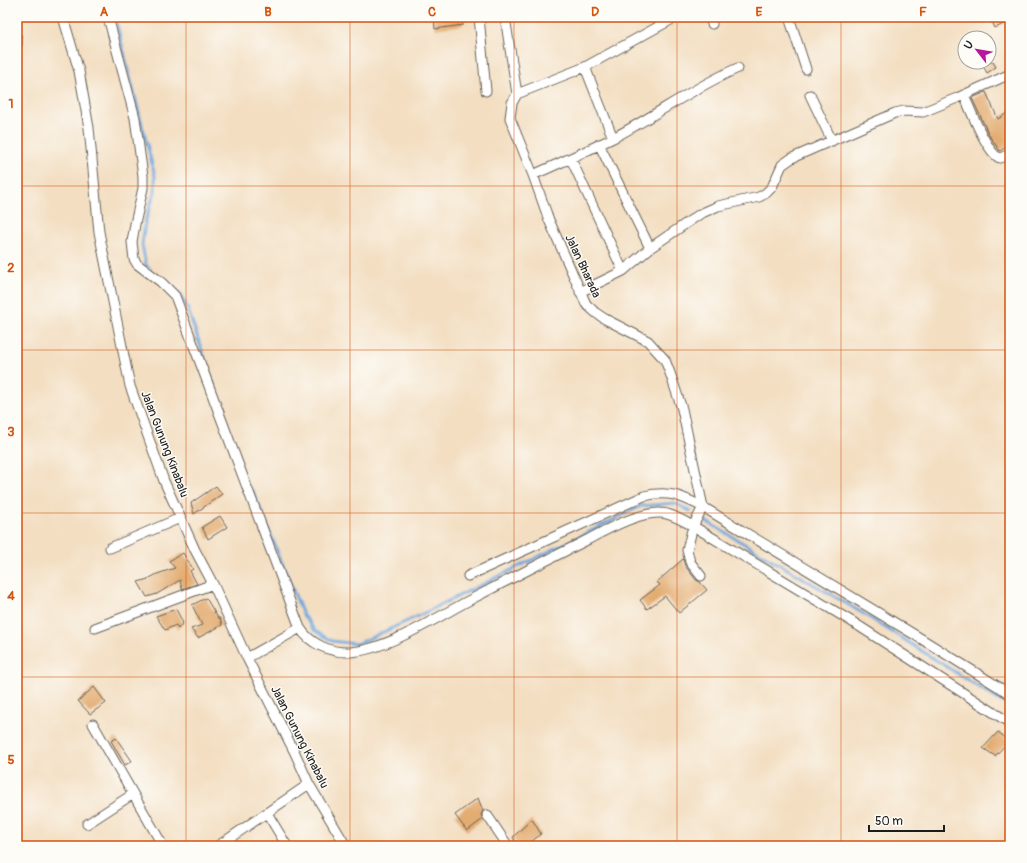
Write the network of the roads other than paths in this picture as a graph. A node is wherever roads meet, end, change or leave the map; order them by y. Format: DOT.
graph roads {
  1 [pos="63,17"];
  2 [pos="108,17"];
  3 [pos="479,17"];
  4 [pos="505,17"];
  5 [pos="676,17"];
  6 [pos="789,17"];
  7 [pos="17,38"];
  8 [pos="17,44"];
  9 [pos="585,67"];
  10 [pos="738,68"];
  11 [pos="806,69"];
  12 [pos="1010,74"];
  13 [pos="486,91"];
  14 [pos="517,94"];
  15 [pos="810,95"];
  16 [pos="964,95"];
  17 [pos="613,138"];
  18 [pos="832,141"];
  19 [pos="599,144"];
  20 [pos="1010,154"];
  21 [pos="571,158"];
  22 [pos="533,175"];
  23 [pos="650,248"];
  24 [pos="623,271"];
  25 [pos="580,292"];
  26 [pos="701,510"];
  27 [pos="180,518"];
  28 [pos="694,524"];
  29 [pos="110,548"];
  30 [pos="468,576"];
  31 [pos="701,576"];
  32 [pos="213,584"];
  33 [pos="95,628"];
  34 [pos="300,628"];
  35 [pos="247,658"];
  36 [pos="1010,694"];
  37 [pos="1010,723"];
  38 [pos="92,724"];
  39 [pos="309,784"];
  40 [pos="133,794"];
  41 [pos="267,813"];
  42 [pos="487,814"];
  43 [pos="87,824"];
  44 [pos="231,843"];
  45 [pos="163,846"];
  46 [pos="218,846"];
  47 [pos="287,846"];
  48 [pos="346,846"];
  49 [pos="508,846"];
  1 -- 27 [label="street, Jalan Gunung Kinabalu"];
  2 -- 34 [label="street"];
  3 -- 13 [label="street"];
  4 -- 14 [label="street, Jalan Bharada"];
  5 -- 9 [label="street"];
  6 -- 11 [label="street"];
  7 -- 8 [label="street"];
  9 -- 14 [label="street"];
  9 -- 17 [label="street"];
  10 -- 17 [label="street"];
  12 -- 16 [label="street"];
  14 -- 22 [label="street, Jalan Bharada"];
  15 -- 18 [label="street"];
  16 -- 18 [label="street"];
  16 -- 20 [label="street"];
  17 -- 19 [label="street"];
  18 -- 23 [label="street"];
  19 -- 21 [label="street"];
  19 -- 23 [label="street"];
  21 -- 22 [label="street"];
  21 -- 24 [label="street"];
  22 -- 25 [label="street, Jalan Bharada"];
  23 -- 24 [label="street"];
  24 -- 25 [label="street"];
  25 -- 26 [label="street, Jalan Bharada"];
  26 -- 28 [label="street"];
  26 -- 30 [label="street"];
  26 -- 36 [label="street"];
  27 -- 29 [label="street"];
  27 -- 32 [label="street, Jalan Gunung Kinabalu"];
  28 -- 31 [label="street"];
  28 -- 34 [label="street"];
  28 -- 37 [label="street"];
  32 -- 33 [label="street"];
  32 -- 35 [label="street, Jalan Gunung Kinabalu"];
  34 -- 35 [label="street"];
  35 -- 39 [label="street, Jalan Gunung Kinabalu"];
  38 -- 40 [label="street"];
  39 -- 41 [label="street"];
  39 -- 48 [label="street, Jalan Gunung Kinabalu"];
  40 -- 43 [label="street"];
  40 -- 45 [label="street"];
  41 -- 44 [label="street"];
  41 -- 47 [label="street"];
  42 -- 49 [label="street"];
  44 -- 46 [label="street"];
}
